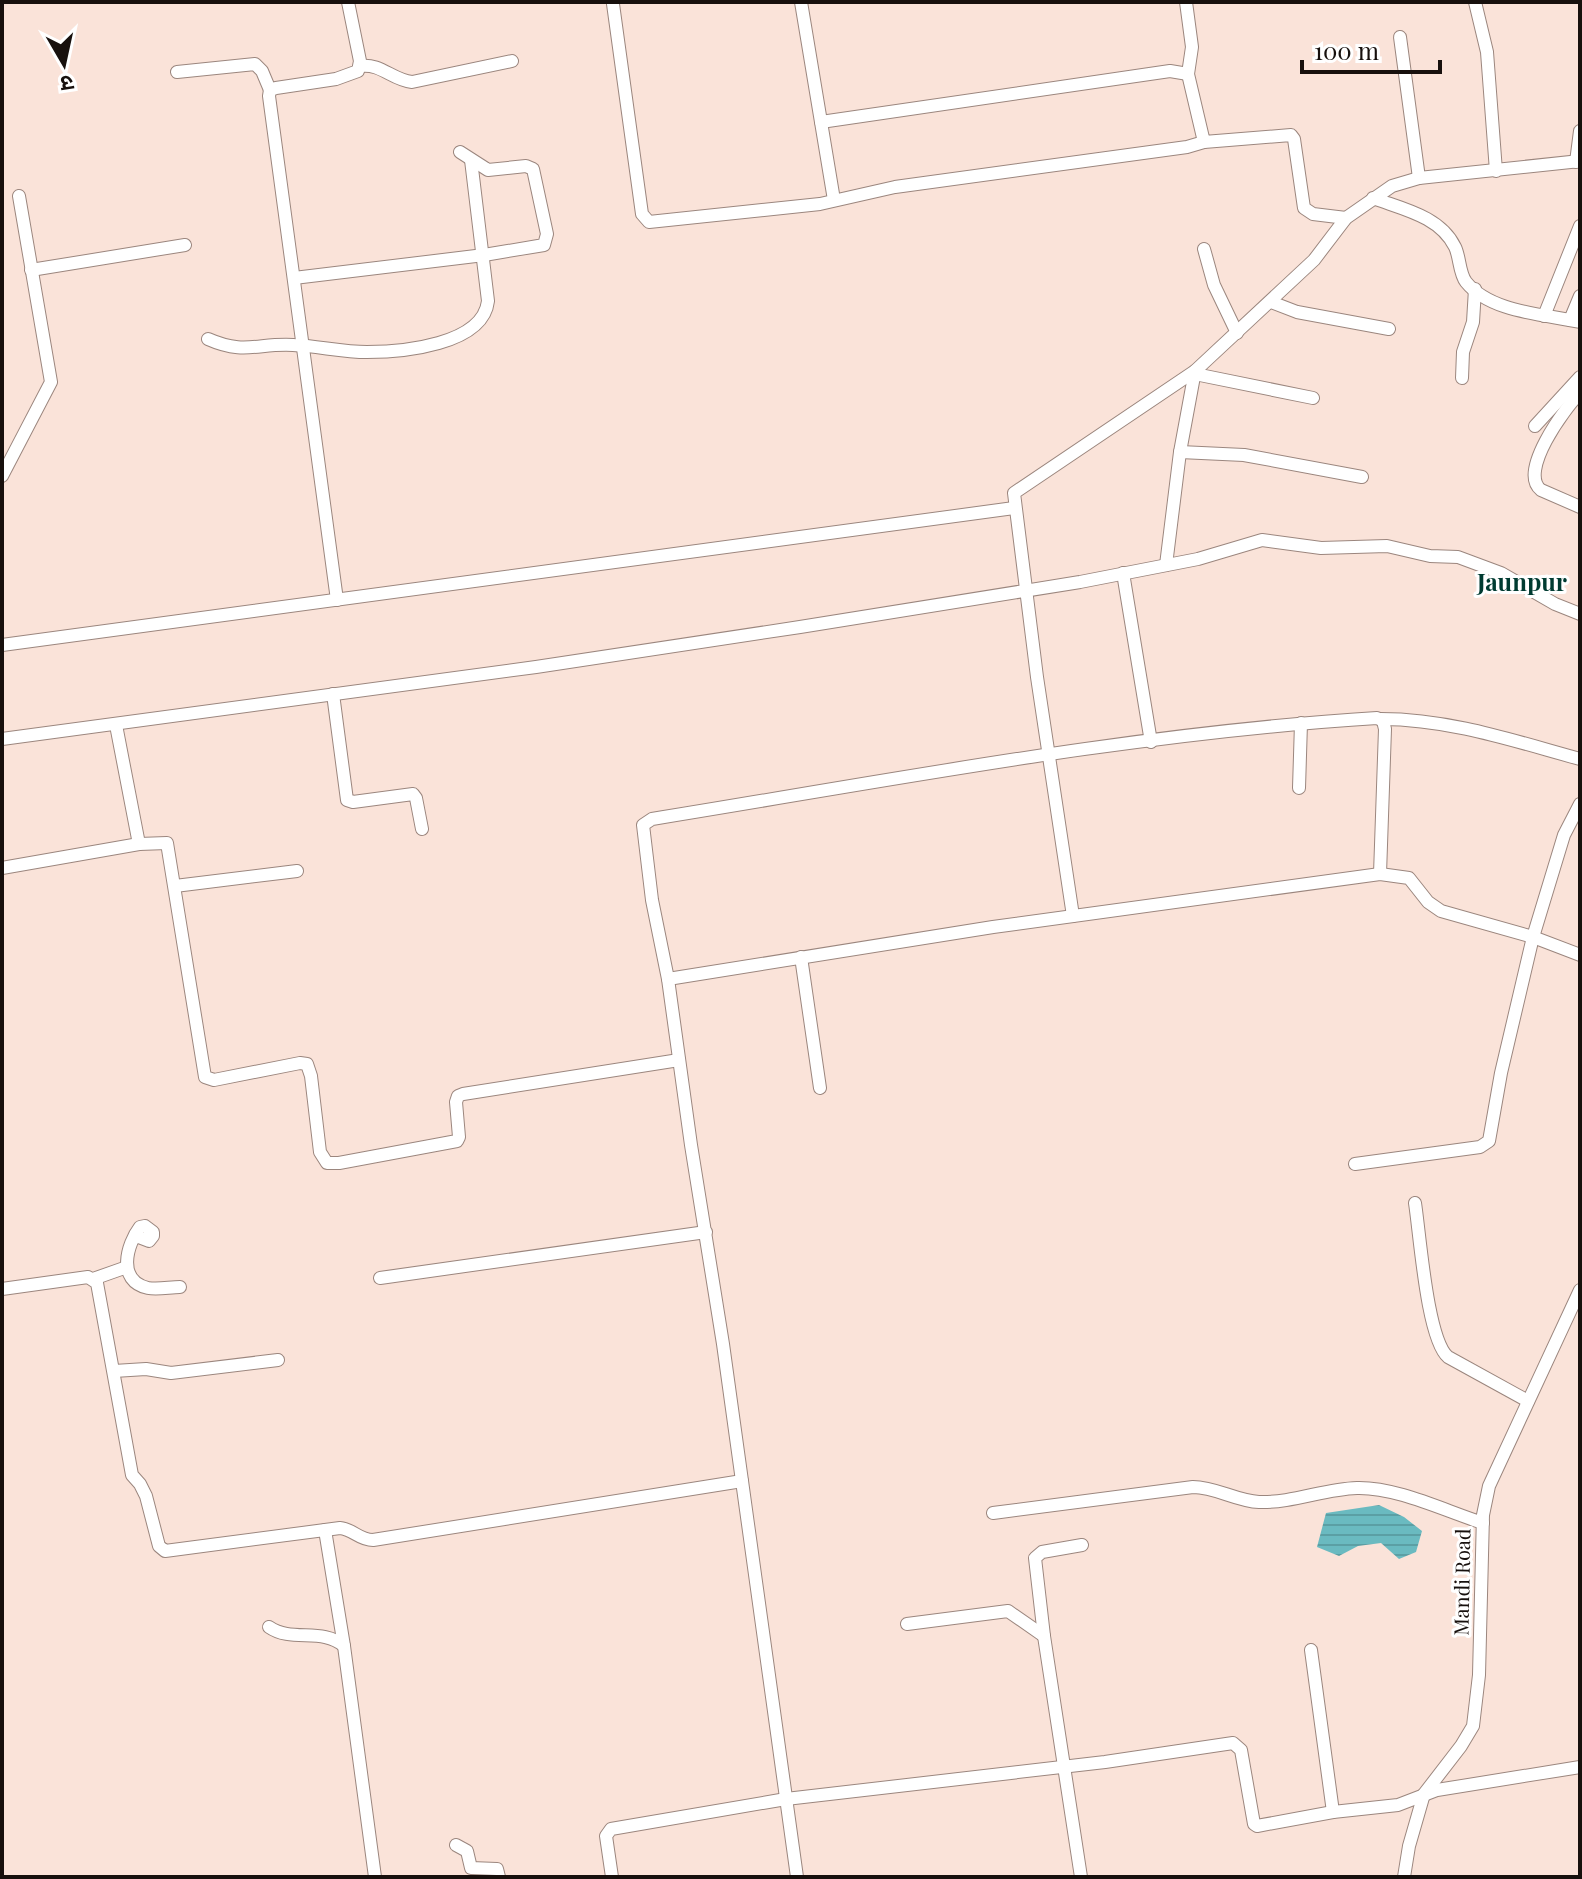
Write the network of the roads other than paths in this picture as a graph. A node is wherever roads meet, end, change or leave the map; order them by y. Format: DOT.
graph roads {
  1 [pos="348,2"];
  2 [pos="801,2"];
  3 [pos="1186,2"];
  4 [pos="1475,2"];
  5 [pos="613,4"];
  6 [pos="1400,37"];
  7 [pos="512,61"];
  8 [pos="360,66"];
  9 [pos="177,72"];
  10 [pos="1188,74"];
  11 [pos="270,90"];
  12 [pos="821,122"];
  13 [pos="1580,131"];
  14 [pos="1204,142"];
  15 [pos="1578,162"];
  16 [pos="1496,171"];
  17 [pos="1419,178"];
  18 [pos="19,196"];
  19 [pos="1373,198"];
  20 [pos="834,200"];
  21 [pos="1346,218"];
  22 [pos="1580,226"];
  23 [pos="185,245"];
  24 [pos="1204,249"];
  25 [pos="484,255"];
  26 [pos="31,270"];
  27 [pos="294,278"];
  28 [pos="1475,289"];
  29 [pos="1580,296"];
  30 [pos="1271,302"];
  31 [pos="1544,316"];
  32 [pos="1575,321"];
  33 [pos="1389,329"];
  34 [pos="1237,333"];
  35 [pos="208,339"];
  36 [pos="302,345"];
  37 [pos="1195,372"];
  38 [pos="1580,377"];
  39 [pos="1462,378"];
  40 [pos="1580,393"];
  41 [pos="1313,398"];
  42 [pos="1535,426"];
  43 [pos="1180,452"];
  44 [pos="2,476"];
  45 [pos="1362,477"];
  46 [pos="1580,507"];
  47 [pos="1014,508"];
  48 [pos="1166,565"];
  49 [pos="1123,573"];
  50 [pos="1025,591"];
  51 [pos="337,600"];
  52 [pos="1580,614"];
  53 [pos="2,645"];
  54 [pos="333,694"];
  55 [pos="1381,719"];
  56 [pos="1301,723"];
  57 [pos="116,725"];
  58 [pos="2,739"];
  59 [pos="1151,742"];
  60 [pos="1049,755"];
  61 [pos="1580,759"];
  62 [pos="1299,788"];
  63 [pos="1580,804"];
  64 [pos="422,829"];
  65 [pos="139,844"];
  66 [pos="2,868"];
  67 [pos="297,871"];
  68 [pos="1380,874"];
  69 [pos="175,886"];
  70 [pos="1073,916"];
  71 [pos="1533,937"];
  72 [pos="1580,955"];
  73 [pos="801,957"];
  74 [pos="668,979"];
  75 [pos="679,1060"];
  76 [pos="820,1088"];
  77 [pos="1355,1164"];
  78 [pos="1415,1203"];
  79 [pos="706,1232"];
  80 [pos="136,1236"];
  81 [pos="127,1267"];
  82 [pos="380,1278"];
  83 [pos="93,1279"];
  84 [pos="180,1287"];
  85 [pos="2,1289"];
  86 [pos="1580,1290"];
  87 [pos="278,1360"];
  88 [pos="114,1371"];
  89 [pos="1528,1401"];
  90 [pos="742,1481"];
  91 [pos="993,1513"];
  92 [pos="1483,1523"];
  93 [pos="325,1530"];
  94 [pos="1082,1545"];
  95 [pos="907,1624"];
  96 [pos="269,1627"];
  97 [pos="1044,1636"];
  98 [pos="344,1646"];
  99 [pos="1311,1650"];
  100 [pos="1066,1766"];
  101 [pos="1580,1767"];
  102 [pos="1424,1794"];
  103 [pos="786,1799"];
  104 [pos="1333,1812"];
  105 [pos="456,1845"];
  106 [pos="375,1877"];
  107 [pos="499,1877"];
  108 [pos="612,1877"];
  109 [pos="797,1877"];
  110 [pos="1081,1877"];
  111 [pos="1404,1877"];
  1 -- 8 [label="street"];
  2 -- 12 [label="street"];
  3 -- 10 [label="street"];
  4 -- 16 [label="street"];
  5 -- 20 [label="street"];
  6 -- 17 [label="street"];
  7 -- 8 [label="street"];
  8 -- 11 [label="street"];
  9 -- 11 [label="street"];
  10 -- 12 [label="street"];
  10 -- 14 [label="street"];
  11 -- 27 [label="street"];
  12 -- 20 [label="street"];
  13 -- 15 [label="street"];
  14 -- 20 [label="street"];
  14 -- 21 [label="street"];
  15 -- 16 [label="street"];
  16 -- 17 [label="street"];
  17 -- 19 [label="street"];
  18 -- 26 [label="street"];
  19 -- 21 [label="street"];
  19 -- 28 [label="street"];
  21 -- 30 [label="street"];
  22 -- 31 [label="street"];
  23 -- 26 [label="street"];
  24 -- 34 [label="street"];
  25 -- 25 [label="street"];
  25 -- 27 [label="street"];
  25 -- 36 [label="street"];
  26 -- 44 [label="street"];
  27 -- 36 [label="street"];
  28 -- 31 [label="street"];
  28 -- 39 [label="street"];
  29 -- 32 [label="street"];
  30 -- 33 [label="street"];
  30 -- 34 [label="street"];
  31 -- 32 [label="street"];
  34 -- 37 [label="street"];
  35 -- 36 [label="street"];
  36 -- 51 [label="street"];
  37 -- 41 [label="street"];
  37 -- 43 [label="street"];
  37 -- 47 [label="street"];
  38 -- 42 [label="street"];
  40 -- 46 [label="street"];
  43 -- 45 [label="street"];
  43 -- 48 [label="street"];
  47 -- 50 [label="street"];
  47 -- 51 [label="street"];
  48 -- 49 [label="street"];
  48 -- 52 [label="street"];
  49 -- 50 [label="street"];
  49 -- 59 [label="street"];
  50 -- 54 [label="street"];
  50 -- 60 [label="street"];
  51 -- 53 [label="street"];
  54 -- 57 [label="street"];
  54 -- 64 [label="street"];
  55 -- 56 [label="street"];
  55 -- 61 [label="street"];
  55 -- 68 [label="street"];
  56 -- 59 [label="street"];
  56 -- 62 [label="street"];
  57 -- 58 [label="street"];
  57 -- 65 [label="street"];
  59 -- 60 [label="street"];
  60 -- 70 [label="street"];
  60 -- 74 [label="street"];
  63 -- 71 [label="street"];
  65 -- 66 [label="street"];
  65 -- 69 [label="street"];
  67 -- 69 [label="street"];
  68 -- 70 [label="street"];
  68 -- 71 [label="street"];
  69 -- 75 [label="street"];
  70 -- 73 [label="street"];
  71 -- 72 [label="street"];
  71 -- 77 [label="street"];
  73 -- 74 [label="street"];
  73 -- 76 [label="street"];
  74 -- 75 [label="street"];
  75 -- 79 [label="street"];
  78 -- 89 [label="street"];
  79 -- 82 [label="street"];
  79 -- 90 [label="street"];
  80 -- 81 [label="street"];
  81 -- 83 [label="street"];
  81 -- 84 [label="street"];
  83 -- 85 [label="street"];
  83 -- 88 [label="street"];
  86 -- 89 [label="street, Mandi Road"];
  87 -- 88 [label="street"];
  88 -- 93 [label="street"];
  89 -- 92 [label="street, Mandi Road"];
  90 -- 93 [label="street"];
  90 -- 103 [label="street"];
  91 -- 92 [label="street"];
  92 -- 102 [label="street, Mandi Road"];
  93 -- 98 [label="street"];
  94 -- 97 [label="street"];
  95 -- 97 [label="street"];
  96 -- 98 [label="street"];
  97 -- 100 [label="street"];
  98 -- 106 [label="street"];
  99 -- 104 [label="street"];
  100 -- 103 [label="street"];
  100 -- 104 [label="street"];
  100 -- 110 [label="street"];
  101 -- 102 [label="street"];
  102 -- 104 [label="street"];
  102 -- 111 [label="street, Mandi Road"];
  103 -- 108 [label="street"];
  103 -- 109 [label="street"];
  105 -- 107 [label="street"];
}
